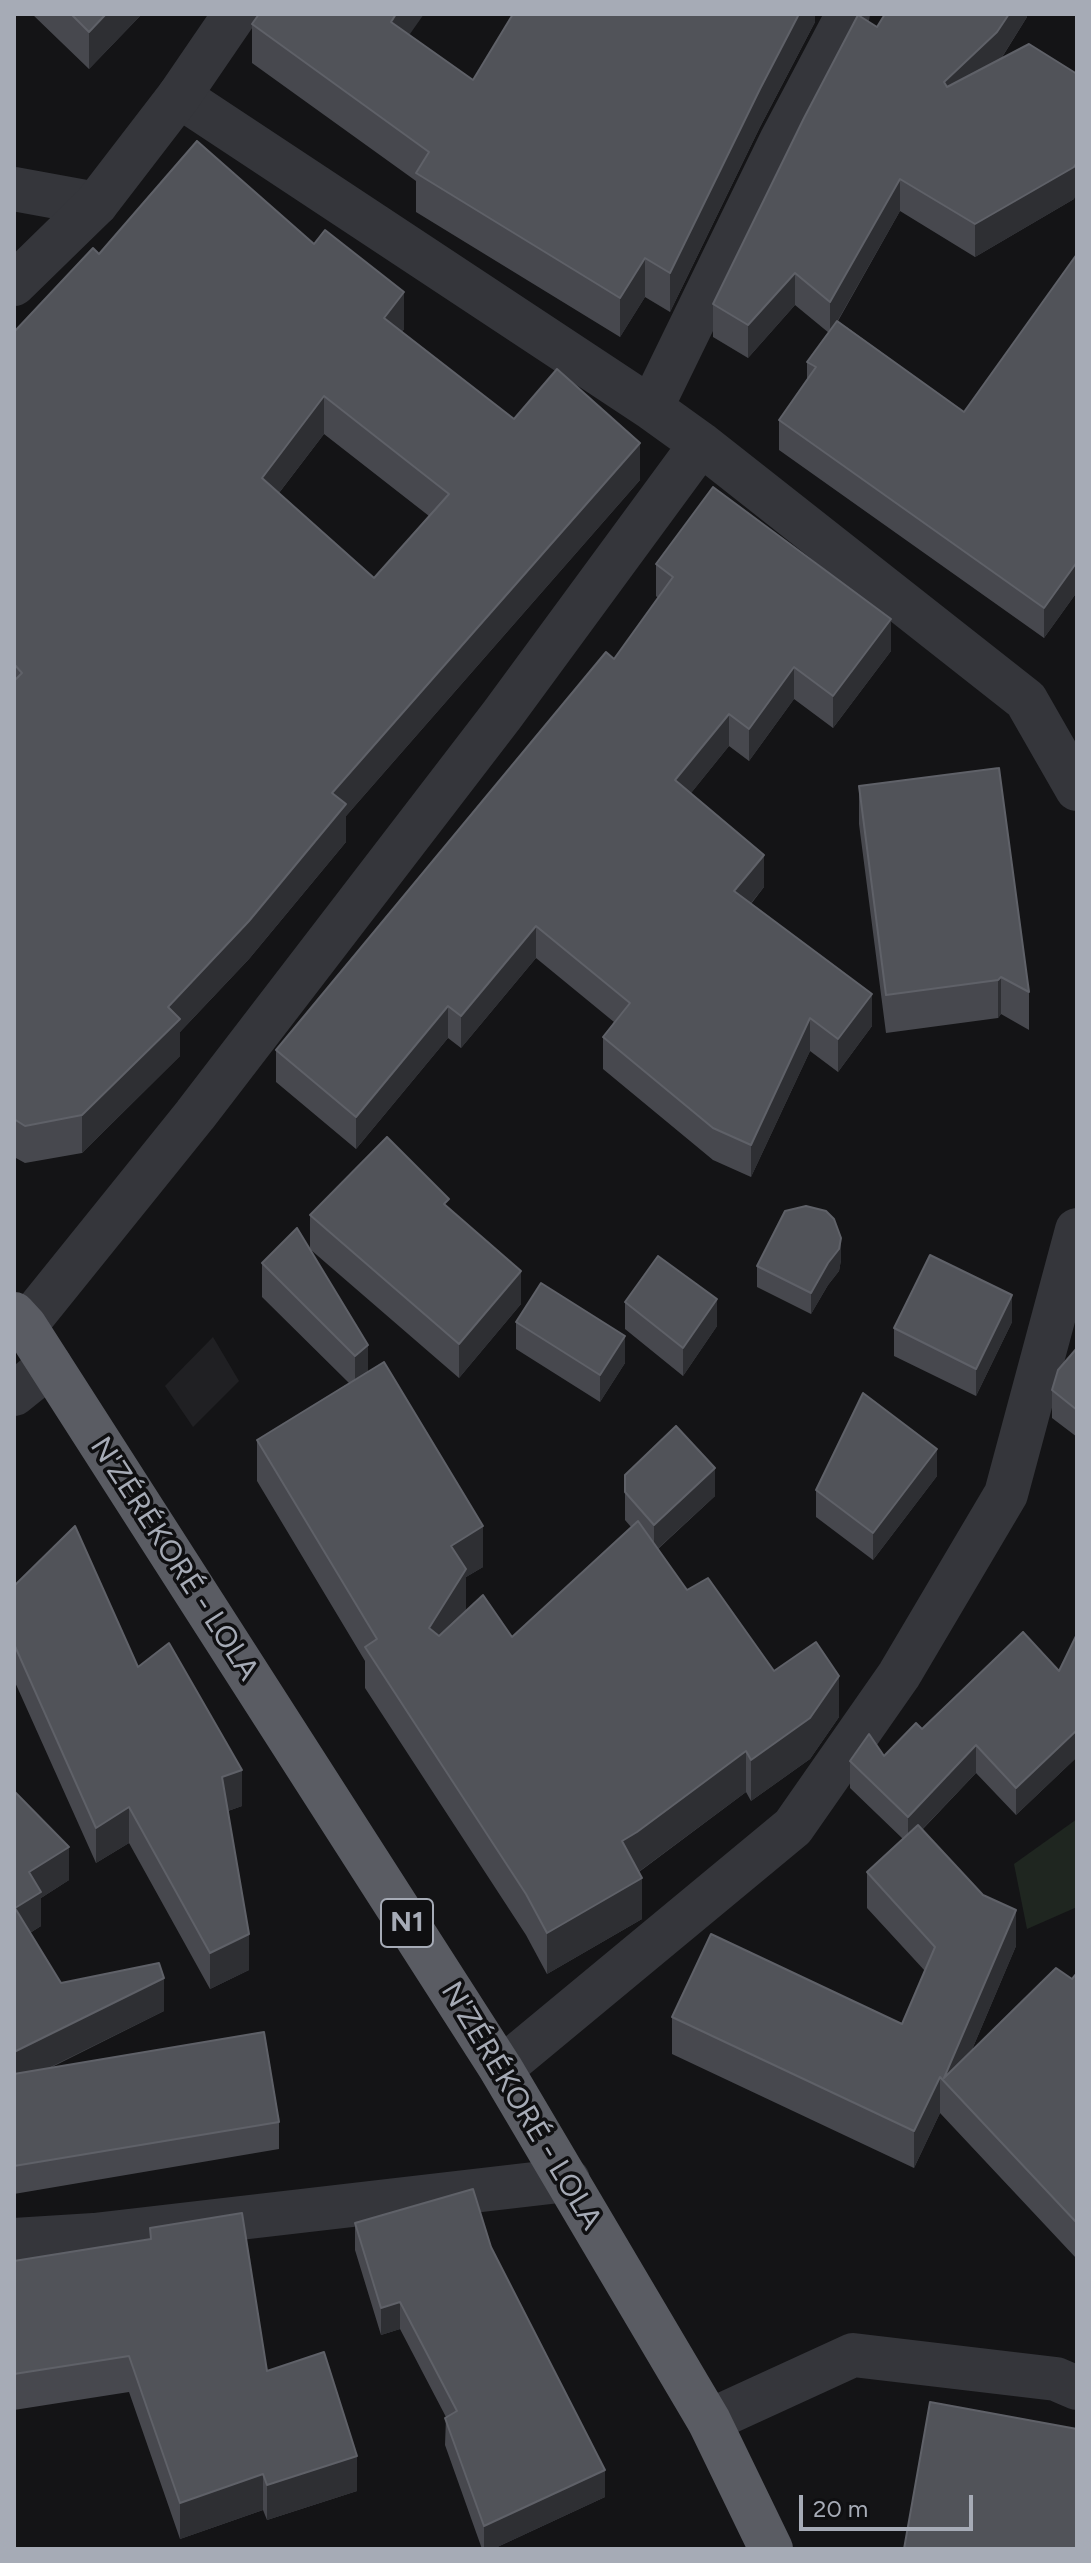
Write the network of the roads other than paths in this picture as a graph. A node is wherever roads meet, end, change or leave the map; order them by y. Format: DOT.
graph roads {
  1 [pos="235,14"];
  2 [pos="848,14"];
  3 [pos="179,96"];
  4 [pos="14,189"];
  5 [pos="96,204"];
  6 [pos="14,284"];
  7 [pos="651,408"];
  8 [pos="701,444"];
  9 [pos="1077,789"];
  10 [pos="1077,1230"];
  11 [pos="19,1320"];
  12 [pos="50,1365"];
  13 [pos="14,1394"];
  14 [pos="501,2069"];
  15 [pos="568,2180"];
  16 [pos="14,2240"];
  17 [pos="1070,2374"];
  18 [pos="709,2421"];
  19 [pos="771,2549"];
  1 -- 3 [label="street"];
  2 -- 7 [label="street"];
  3 -- 5 [label="street"];
  3 -- 7 [label="street"];
  4 -- 5 [label="street"];
  5 -- 6 [label="street"];
  7 -- 8 [label="street"];
  8 -- 9 [label="street"];
  8 -- 11 [label="street"];
  10 -- 14 [label="street"];
  11 -- 12 [label="highway, N'ZÉRÉKORÉ - LOLA / N1"];
  12 -- 13 [label="street"];
  12 -- 14 [label="highway, N'ZÉRÉKORÉ - LOLA / N1"];
  14 -- 15 [label="highway, N'ZÉRÉKORÉ - LOLA / N1"];
  15 -- 16 [label="street"];
  15 -- 18 [label="highway, N'ZÉRÉKORÉ - LOLA / N1"];
  17 -- 18 [label="street"];
  18 -- 19 [label="highway, N'ZÉRÉKORÉ - LOLA / N1"];
}
